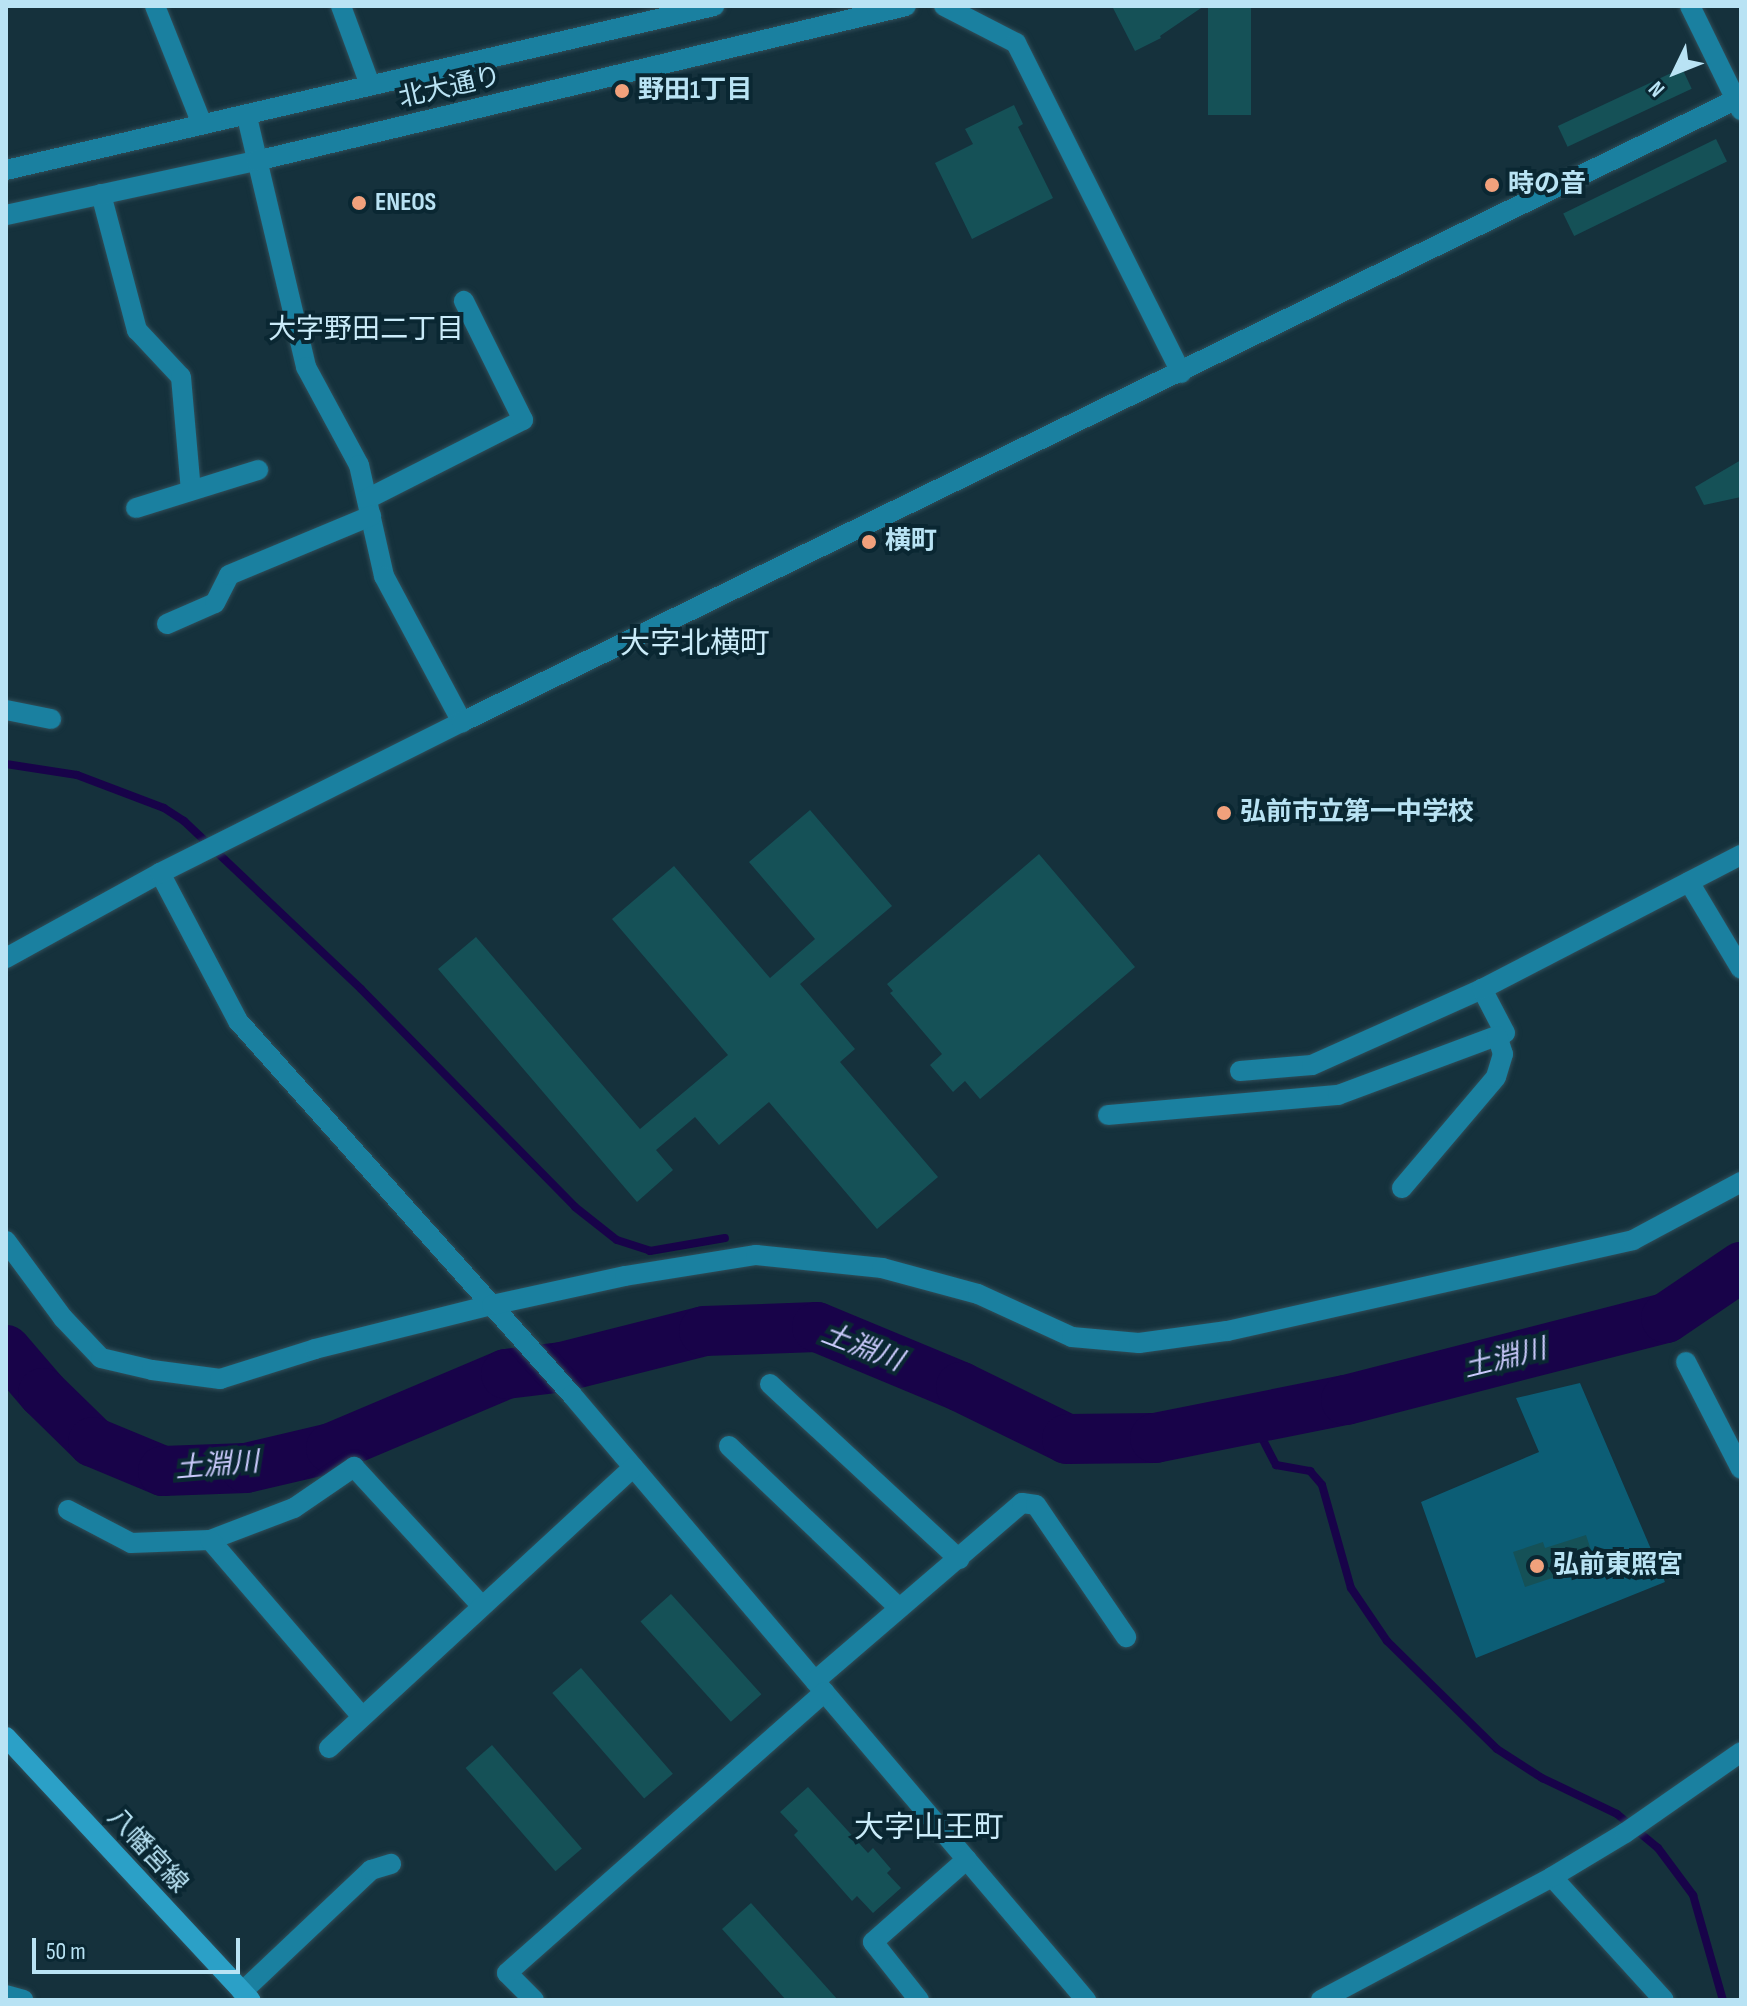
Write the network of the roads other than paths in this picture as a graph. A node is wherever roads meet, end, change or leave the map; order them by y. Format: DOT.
graph roads {
  1 [pos="155,6"];
  2 [pos="341,6"];
  3 [pos="714,6"];
  4 [pos="906,6"];
  5 [pos="944,6"];
  6 [pos="1690,6"];
  7 [pos="370,85"];
  8 [pos="1739,103"];
  9 [pos="247,117"];
  10 [pos="202,124"];
  11 [pos="256,161"];
  12 [pos="6,170"];
  13 [pos="101,194"];
  14 [pos="6,215"];
  15 [pos="464,301"];
  16 [pos="1181,373"];
  17 [pos="258,470"];
  18 [pos="191,491"];
  19 [pos="136,508"];
  20 [pos="369,508"];
  21 [pos="167,624"];
  22 [pos="6,710"];
  23 [pos="51,719"];
  24 [pos="462,722"];
  25 [pos="1741,855"];
  26 [pos="160,873"];
  27 [pos="1689,882"];
  28 [pos="6,958"];
  29 [pos="1741,969"];
  30 [pos="1482,989"];
  31 [pos="1497,1036"];
  32 [pos="1240,1071"];
  33 [pos="1108,1115"];
  34 [pos="1741,1182"];
  35 [pos="1402,1188"];
  36 [pos="6,1241"];
  37 [pos="492,1305"];
  38 [pos="1686,1362"];
  39 [pos="770,1384"];
  40 [pos="729,1446"];
  41 [pos="633,1467"];
  42 [pos="1741,1469"];
  43 [pos="68,1510"];
  44 [pos="210,1540"];
  45 [pos="959,1559"];
  46 [pos="482,1606"];
  47 [pos="899,1608"];
  48 [pos="1126,1637"];
  49 [pos="820,1687"];
  50 [pos="362,1717"];
  51 [pos="6,1737"];
  52 [pos="329,1748"];
  53 [pos="1741,1752"];
  54 [pos="967,1859"];
  55 [pos="391,1864"];
  56 [pos="1552,1877"];
  57 [pos="6,1995"];
  58 [pos="246,1996"];
  59 [pos="23,2000"];
  60 [pos="534,2000"];
  61 [pos="919,2000"];
  62 [pos="1086,2000"];
  63 [pos="1321,2000"];
  64 [pos="1664,2000"];
  1 -- 10 [label="street"];
  2 -- 7 [label="street"];
  3 -- 7 [label="street, 北大通り"];
  4 -- 11 [label="street, 北大通り"];
  5 -- 16 [label="street"];
  6 -- 8 [label="street"];
  7 -- 9 [label="street, 北大通り"];
  8 -- 16 [label="street"];
  9 -- 10 [label="street, 北大通り"];
  9 -- 11 [label="street"];
  10 -- 12 [label="street, 北大通り"];
  11 -- 13 [label="street, 北大通り"];
  11 -- 20 [label="street"];
  13 -- 14 [label="street, 北大通り"];
  13 -- 18 [label="street"];
  15 -- 20 [label="street"];
  16 -- 24 [label="street"];
  17 -- 18 [label="street"];
  18 -- 19 [label="street"];
  20 -- 21 [label="street"];
  20 -- 24 [label="street"];
  22 -- 23 [label="street"];
  24 -- 26 [label="street"];
  25 -- 27 [label="street"];
  26 -- 28 [label="street"];
  26 -- 37 [label="street"];
  27 -- 29 [label="street"];
  27 -- 30 [label="street"];
  30 -- 31 [label="street"];
  30 -- 32 [label="street"];
  31 -- 33 [label="street"];
  31 -- 35 [label="street"];
  34 -- 37 [label="street"];
  36 -- 37 [label="street"];
  37 -- 41 [label="street"];
  38 -- 42 [label="street"];
  39 -- 45 [label="street"];
  40 -- 47 [label="street"];
  41 -- 46 [label="street"];
  41 -- 49 [label="street"];
  43 -- 44 [label="street"];
  44 -- 46 [label="street"];
  44 -- 50 [label="street"];
  45 -- 47 [label="street"];
  45 -- 48 [label="street"];
  46 -- 50 [label="street"];
  47 -- 49 [label="street"];
  49 -- 54 [label="street"];
  49 -- 60 [label="street"];
  50 -- 52 [label="street"];
  51 -- 58 [label="main road, 八幡宮線"];
  53 -- 56 [label="street"];
  54 -- 61 [label="street"];
  54 -- 62 [label="street"];
  55 -- 58 [label="street"];
  56 -- 63 [label="street"];
  56 -- 64 [label="street"];
  57 -- 59 [label="street"];
}
